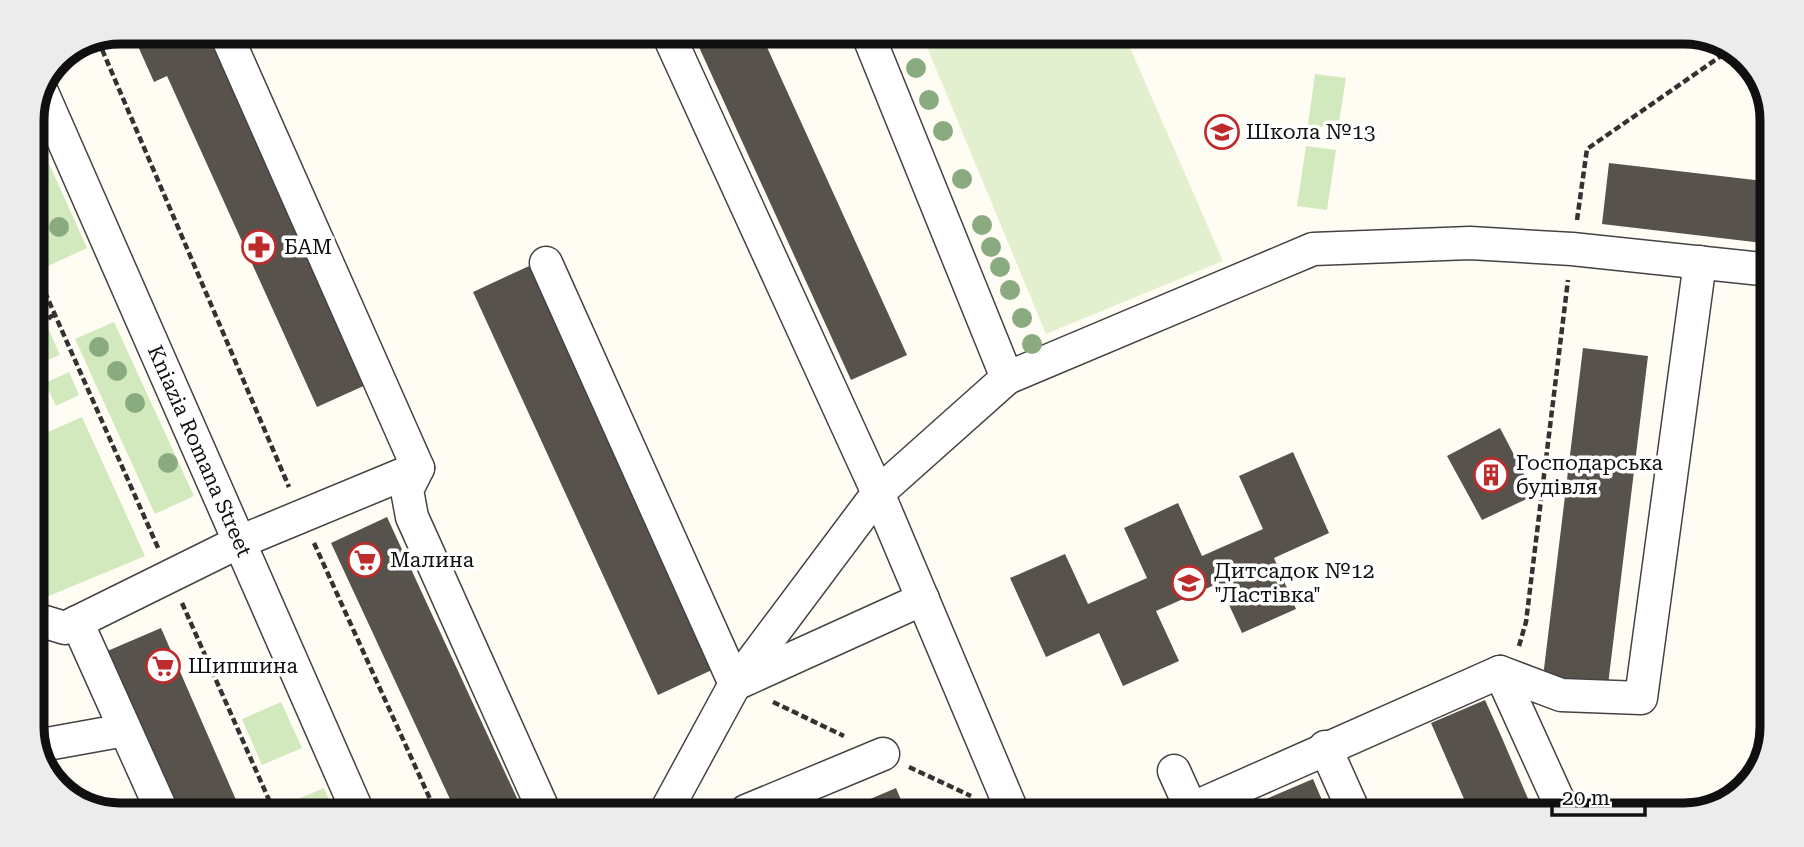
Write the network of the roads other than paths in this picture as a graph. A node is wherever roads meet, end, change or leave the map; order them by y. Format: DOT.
graph roads {
  1 [pos="230,44"];
  2 [pos="673,44"];
  3 [pos="873,44"];
  4 [pos="46,102"];
  5 [pos="1700,262"];
  6 [pos="546,263"];
  7 [pos="1760,269"];
  8 [pos="1007,378"];
  9 [pos="418,468"];
  10 [pos="878,493"];
  11 [pos="237,543"];
  12 [pos="923,599"];
  13 [pos="44,622"];
  14 [pos="77,622"];
  15 [pos="1500,672"];
  16 [pos="735,684"];
  17 [pos="125,730"];
  18 [pos="46,744"];
  19 [pos="1325,747"];
  20 [pos="883,754"];
  21 [pos="1174,771"];
  22 [pos="158,803"];
  23 [pos="354,803"];
  24 [pos="540,803"];
  25 [pos="670,803"];
  26 [pos="765,803"];
  27 [pos="1009,803"];
  28 [pos="1188,803"];
  29 [pos="1209,803"];
  30 [pos="1350,803"];
  31 [pos="1560,803"];
  1 -- 9 [label="street"];
  2 -- 10 [label="street"];
  3 -- 8 [label="street"];
  4 -- 11 [label="street, Kniazia Romana Street"];
  5 -- 7 [label="street"];
  5 -- 8 [label="street"];
  5 -- 15 [label="street"];
  6 -- 16 [label="street"];
  8 -- 10 [label="street"];
  9 -- 11 [label="street"];
  9 -- 24 [label="street"];
  10 -- 12 [label="street"];
  10 -- 16 [label="street"];
  11 -- 14 [label="street"];
  11 -- 23 [label="street, Kniazia Romana Street"];
  12 -- 16 [label="street"];
  12 -- 27 [label="street"];
  13 -- 14 [label="street"];
  14 -- 17 [label="street"];
  15 -- 19 [label="street"];
  15 -- 31 [label="street"];
  16 -- 25 [label="street"];
  17 -- 18 [label="street"];
  17 -- 22 [label="street"];
  19 -- 29 [label="street"];
  19 -- 30 [label="street"];
  20 -- 26 [label="street"];
  21 -- 28 [label="street"];
}
